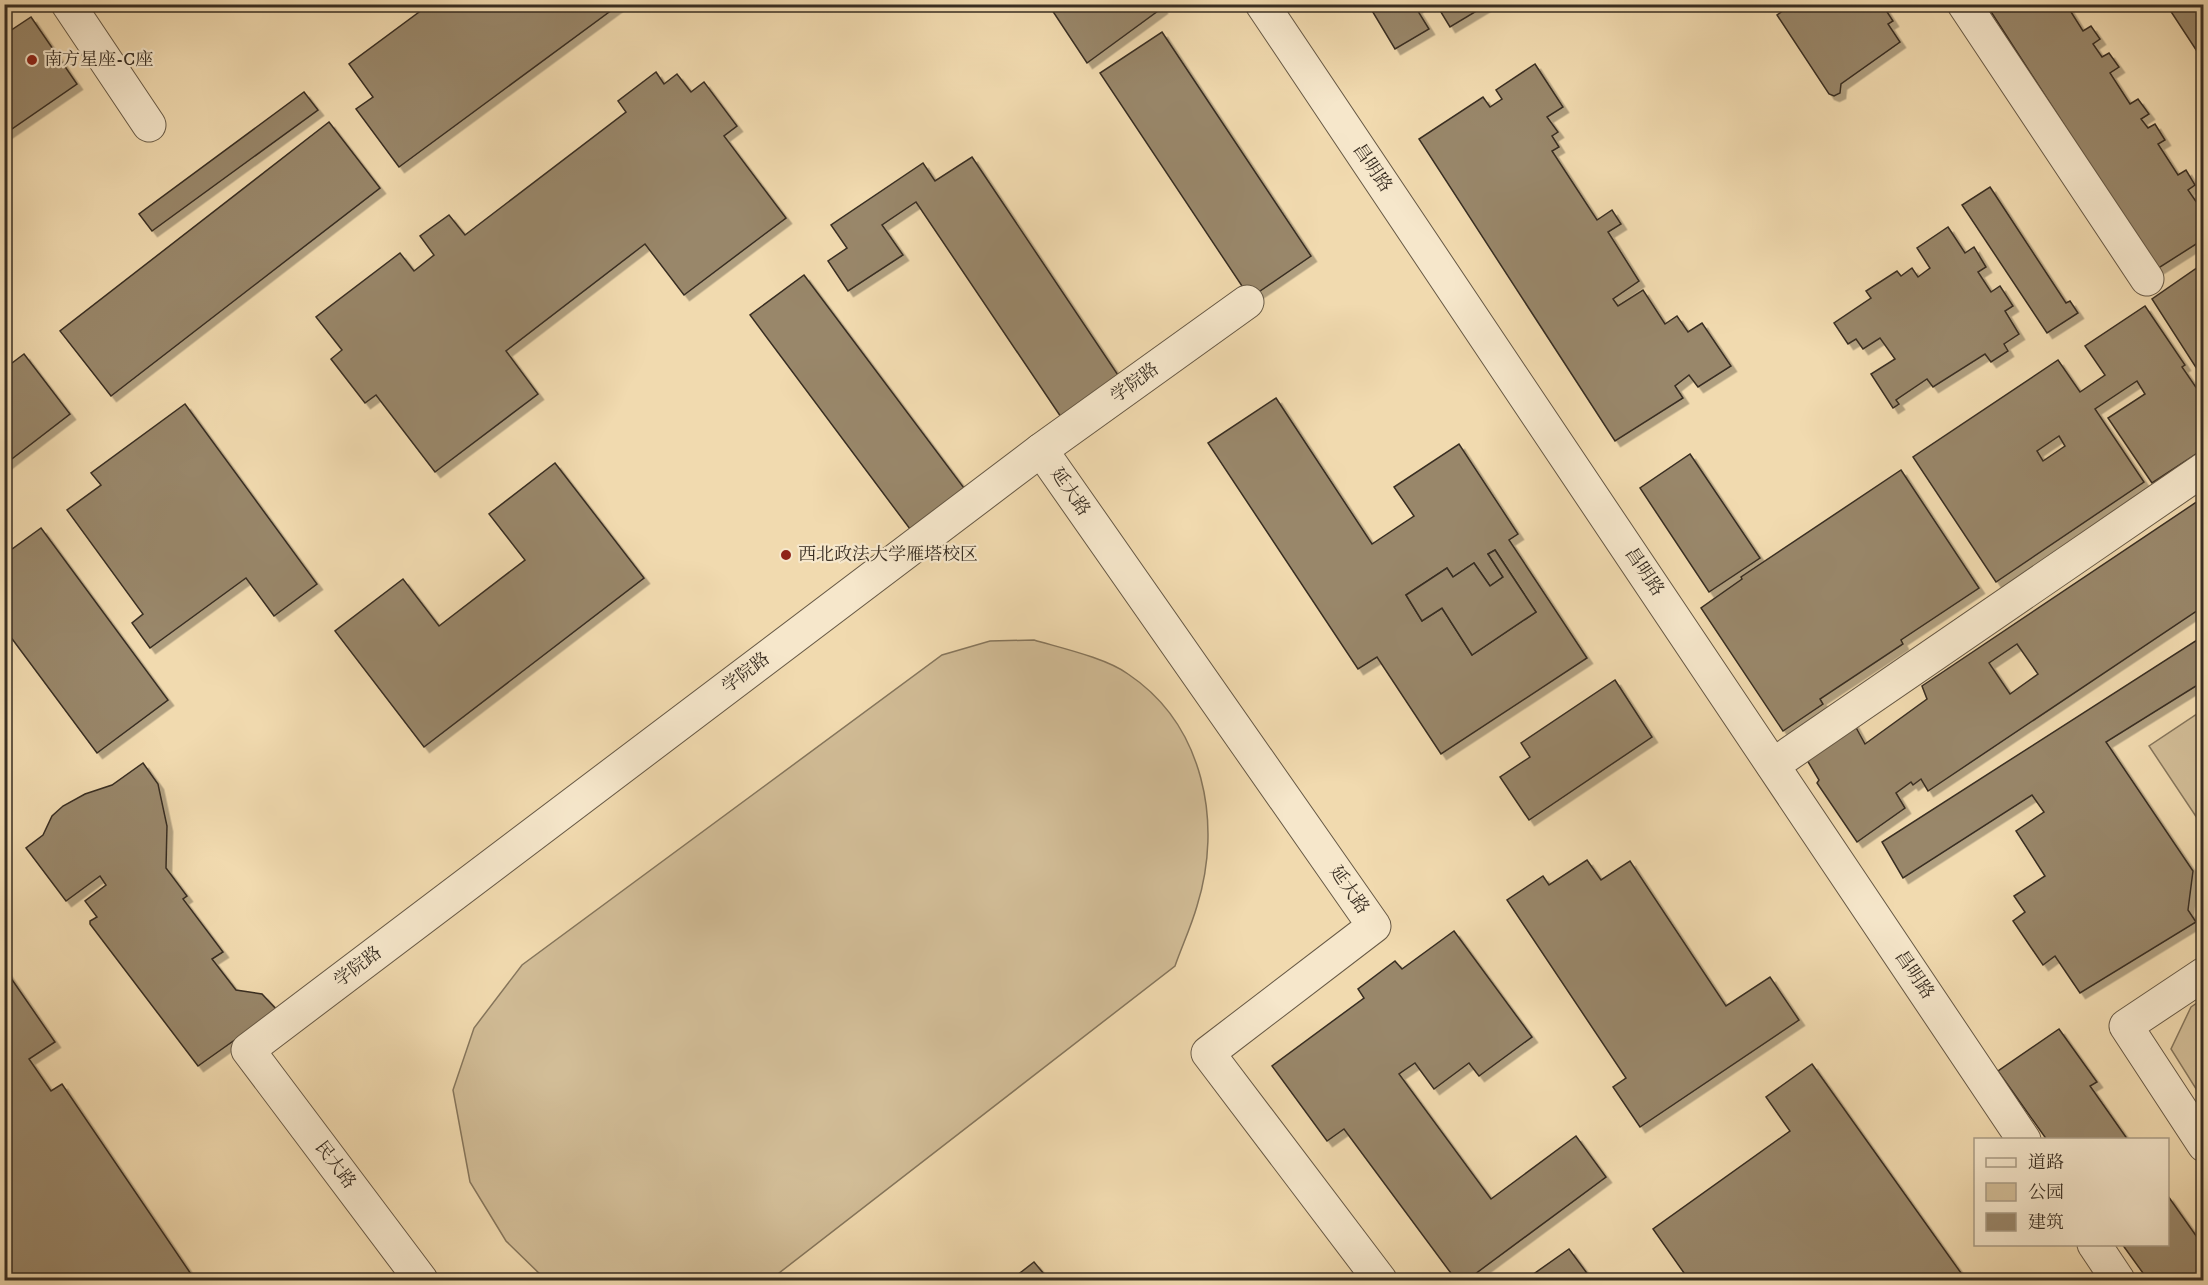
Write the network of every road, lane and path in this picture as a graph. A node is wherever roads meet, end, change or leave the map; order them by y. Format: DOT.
graph roads {
  1 [pos="68,4"];
  2 [pos="1262,4"];
  3 [pos="1964,4"];
  4 [pos="149,125"];
  5 [pos="2147,279"];
  6 [pos="1248,302"];
  7 [pos="1041,450"];
  8 [pos="2204,469"];
  9 [pos="1773,765"];
  10 [pos="2204,974"];
  11 [pos="248,1050"];
  12 [pos="2023,1138"];
  13 [pos="2204,1145"];
  14 [pos="2095,1246"];
  15 [pos="421,1281"];
  16 [pos="1380,1281"];
  17 [pos="2118,1281"];
  1 -- 4 [label="street"];
  2 -- 9 [label="street, 昌明路"];
  3 -- 5 [label="street"];
  6 -- 7 [label="street, 学院路"];
  7 -- 11 [label="street, 学院路"];
  7 -- 16 [label="street, 延大路"];
  8 -- 9 [label="street"];
  9 -- 12 [label="street, 昌明路"];
  10 -- 13 [label="street"];
  11 -- 15 [label="street, 民大路"];
  14 -- 17 [label="street"];
}
